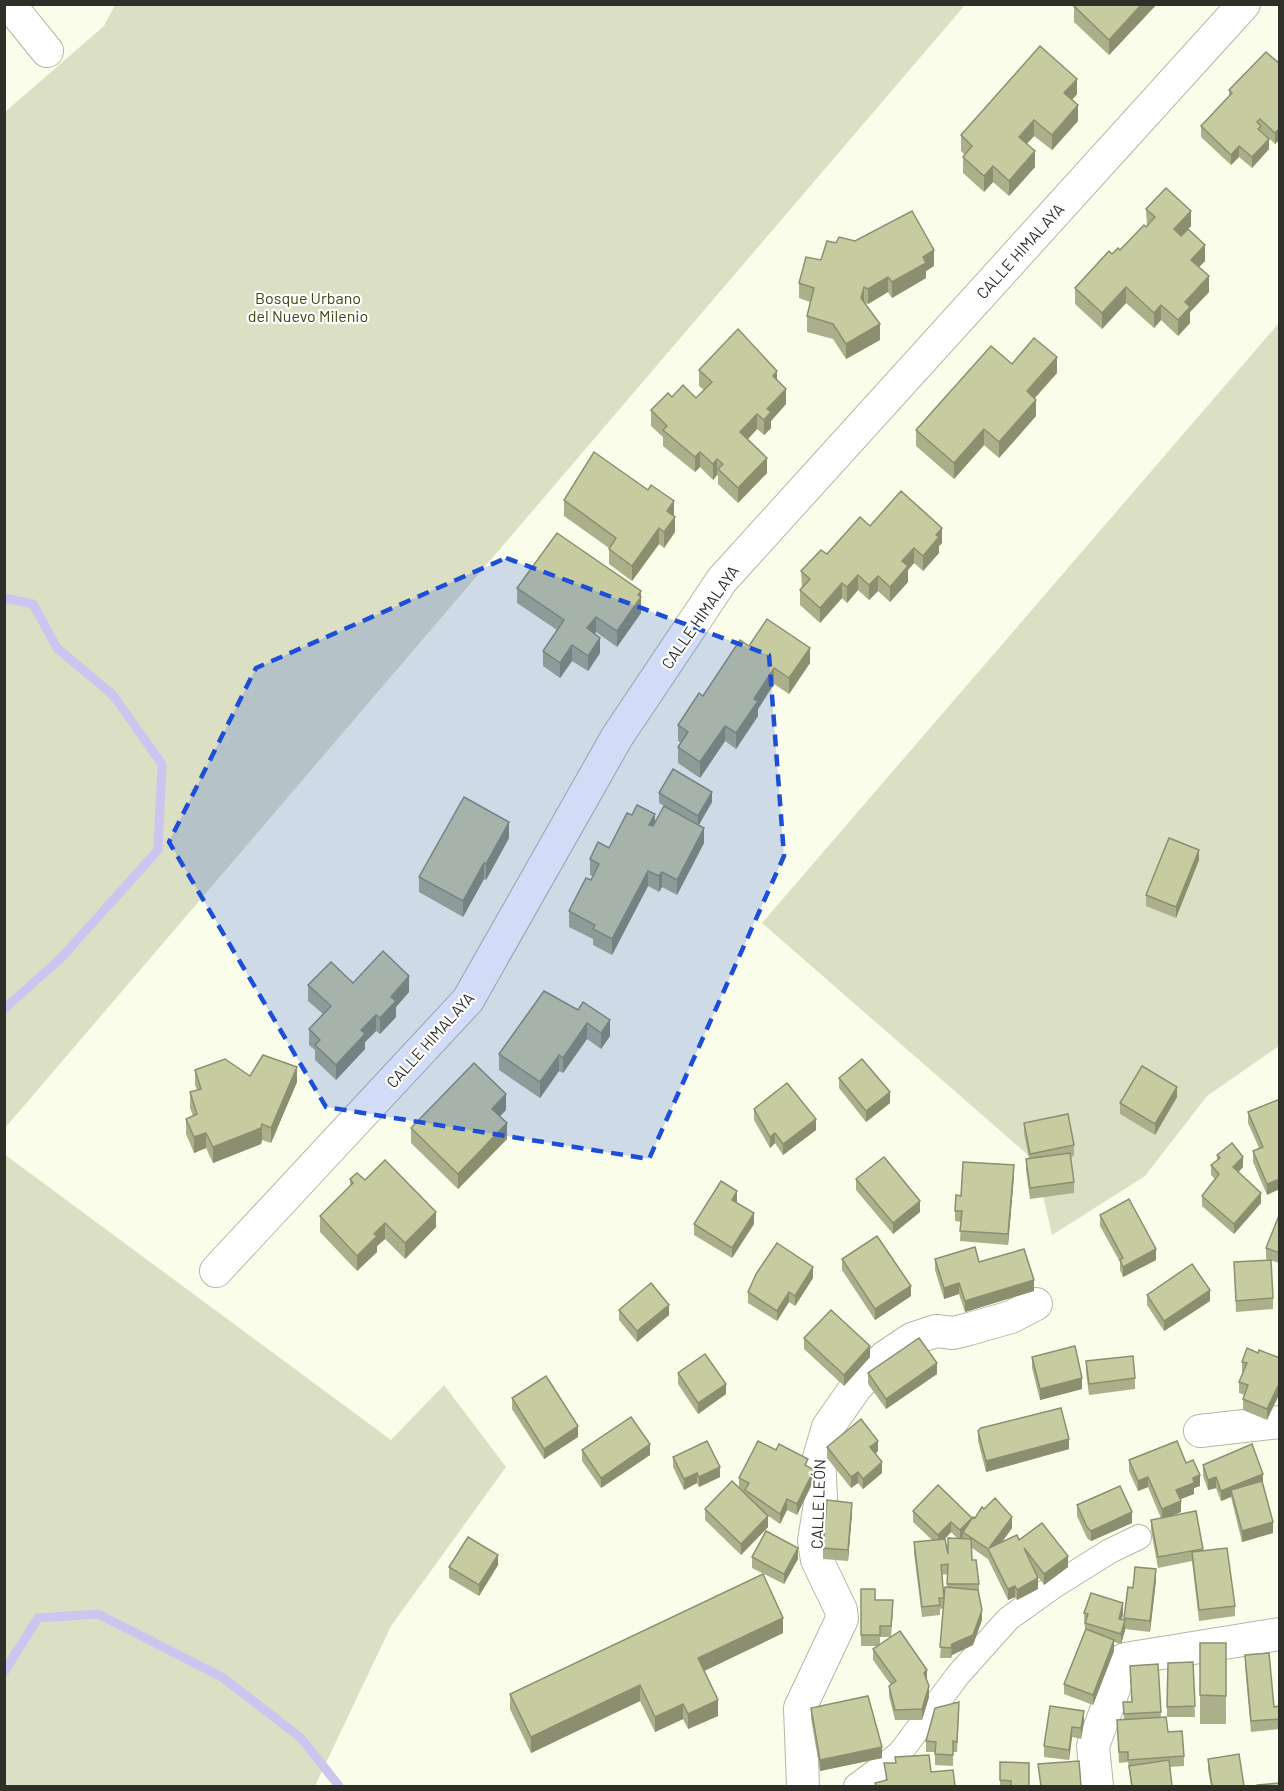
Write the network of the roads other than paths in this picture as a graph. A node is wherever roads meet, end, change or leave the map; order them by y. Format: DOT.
graph roads {
  1 [pos="9,4"];
  2 [pos="1244,4"];
  3 [pos="47,51"];
  4 [pos="216,1271"];
  5 [pos="1036,1304"];
  6 [pos="1280,1422"];
  7 [pos="1200,1431"];
  8 [pos="1139,1537"];
  9 [pos="1280,1634"];
  10 [pos="803,1786"];
  11 [pos="856,1786"];
  12 [pos="1097,1786"];
  1 -- 3 [label="street"];
  2 -- 4 [label="street, CALLE HIMALAYA"];
  5 -- 10 [label="street, CALLE LEÓN"];
  6 -- 7 [label="street"];
  8 -- 11 [label="street"];
  9 -- 12 [label="street"];
}
